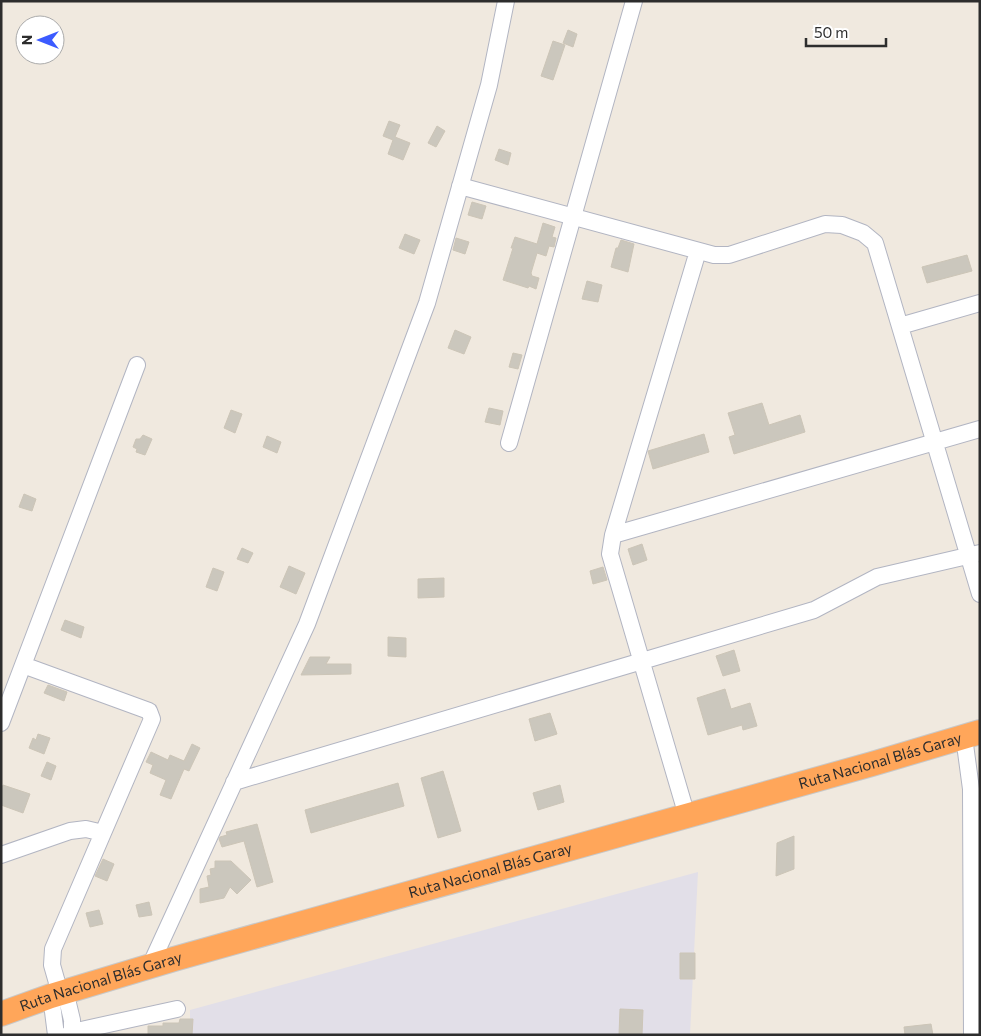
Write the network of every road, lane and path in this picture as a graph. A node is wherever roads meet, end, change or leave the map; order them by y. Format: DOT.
graph roads {
  1 [pos="506,1"];
  2 [pos="634,1"];
  3 [pos="460,186"];
  4 [pos="573,216"];
  5 [pos="698,251"];
  6 [pos="980,303"];
  7 [pos="900,326"];
  8 [pos="137,365"];
  9 [pos="980,428"];
  10 [pos="934,442"];
  11 [pos="509,443"];
  12 [pos="613,534"];
  13 [pos="974,554"];
  14 [pos="980,594"];
  15 [pos="642,661"];
  16 [pos="23,666"];
  17 [pos="1,723"];
  18 [pos="972,734"];
  19 [pos="234,782"];
  20 [pos="687,816"];
  21 [pos="103,833"];
  22 [pos="1,856"];
  23 [pos="150,966"];
  24 [pos="59,993"];
  25 [pos="177,1008"];
  26 [pos="1,1014"];
  27 [pos="67,1034"];
  28 [pos="972,1035"];
  1 -- 3 [label="street"];
  2 -- 4 [label="street"];
  3 -- 4 [label="street"];
  3 -- 19 [label="street"];
  4 -- 5 [label="street"];
  4 -- 11 [label="street"];
  5 -- 7 [label="street"];
  5 -- 12 [label="street"];
  6 -- 7 [label="street"];
  7 -- 10 [label="street"];
  8 -- 16 [label="street"];
  9 -- 10 [label="street"];
  10 -- 12 [label="street"];
  10 -- 13 [label="street"];
  12 -- 15 [label="street"];
  13 -- 14 [label="street"];
  13 -- 15 [label="street"];
  15 -- 19 [label="street"];
  15 -- 20 [label="street"];
  16 -- 17 [label="street"];
  16 -- 21 [label="street"];
  18 -- 20 [label="highway, Ruta Nacional Blás Garay"];
  18 -- 28 [label="street"];
  19 -- 23 [label="street"];
  20 -- 23 [label="highway, Ruta Nacional Blás Garay"];
  21 -- 22 [label="street"];
  21 -- 24 [label="street"];
  23 -- 24 [label="highway, Ruta Nacional Blás Garay"];
  24 -- 26 [label="highway, Ruta Nacional Blás Garay"];
  24 -- 27 [label="street"];
  25 -- 27 [label="street"];
}
